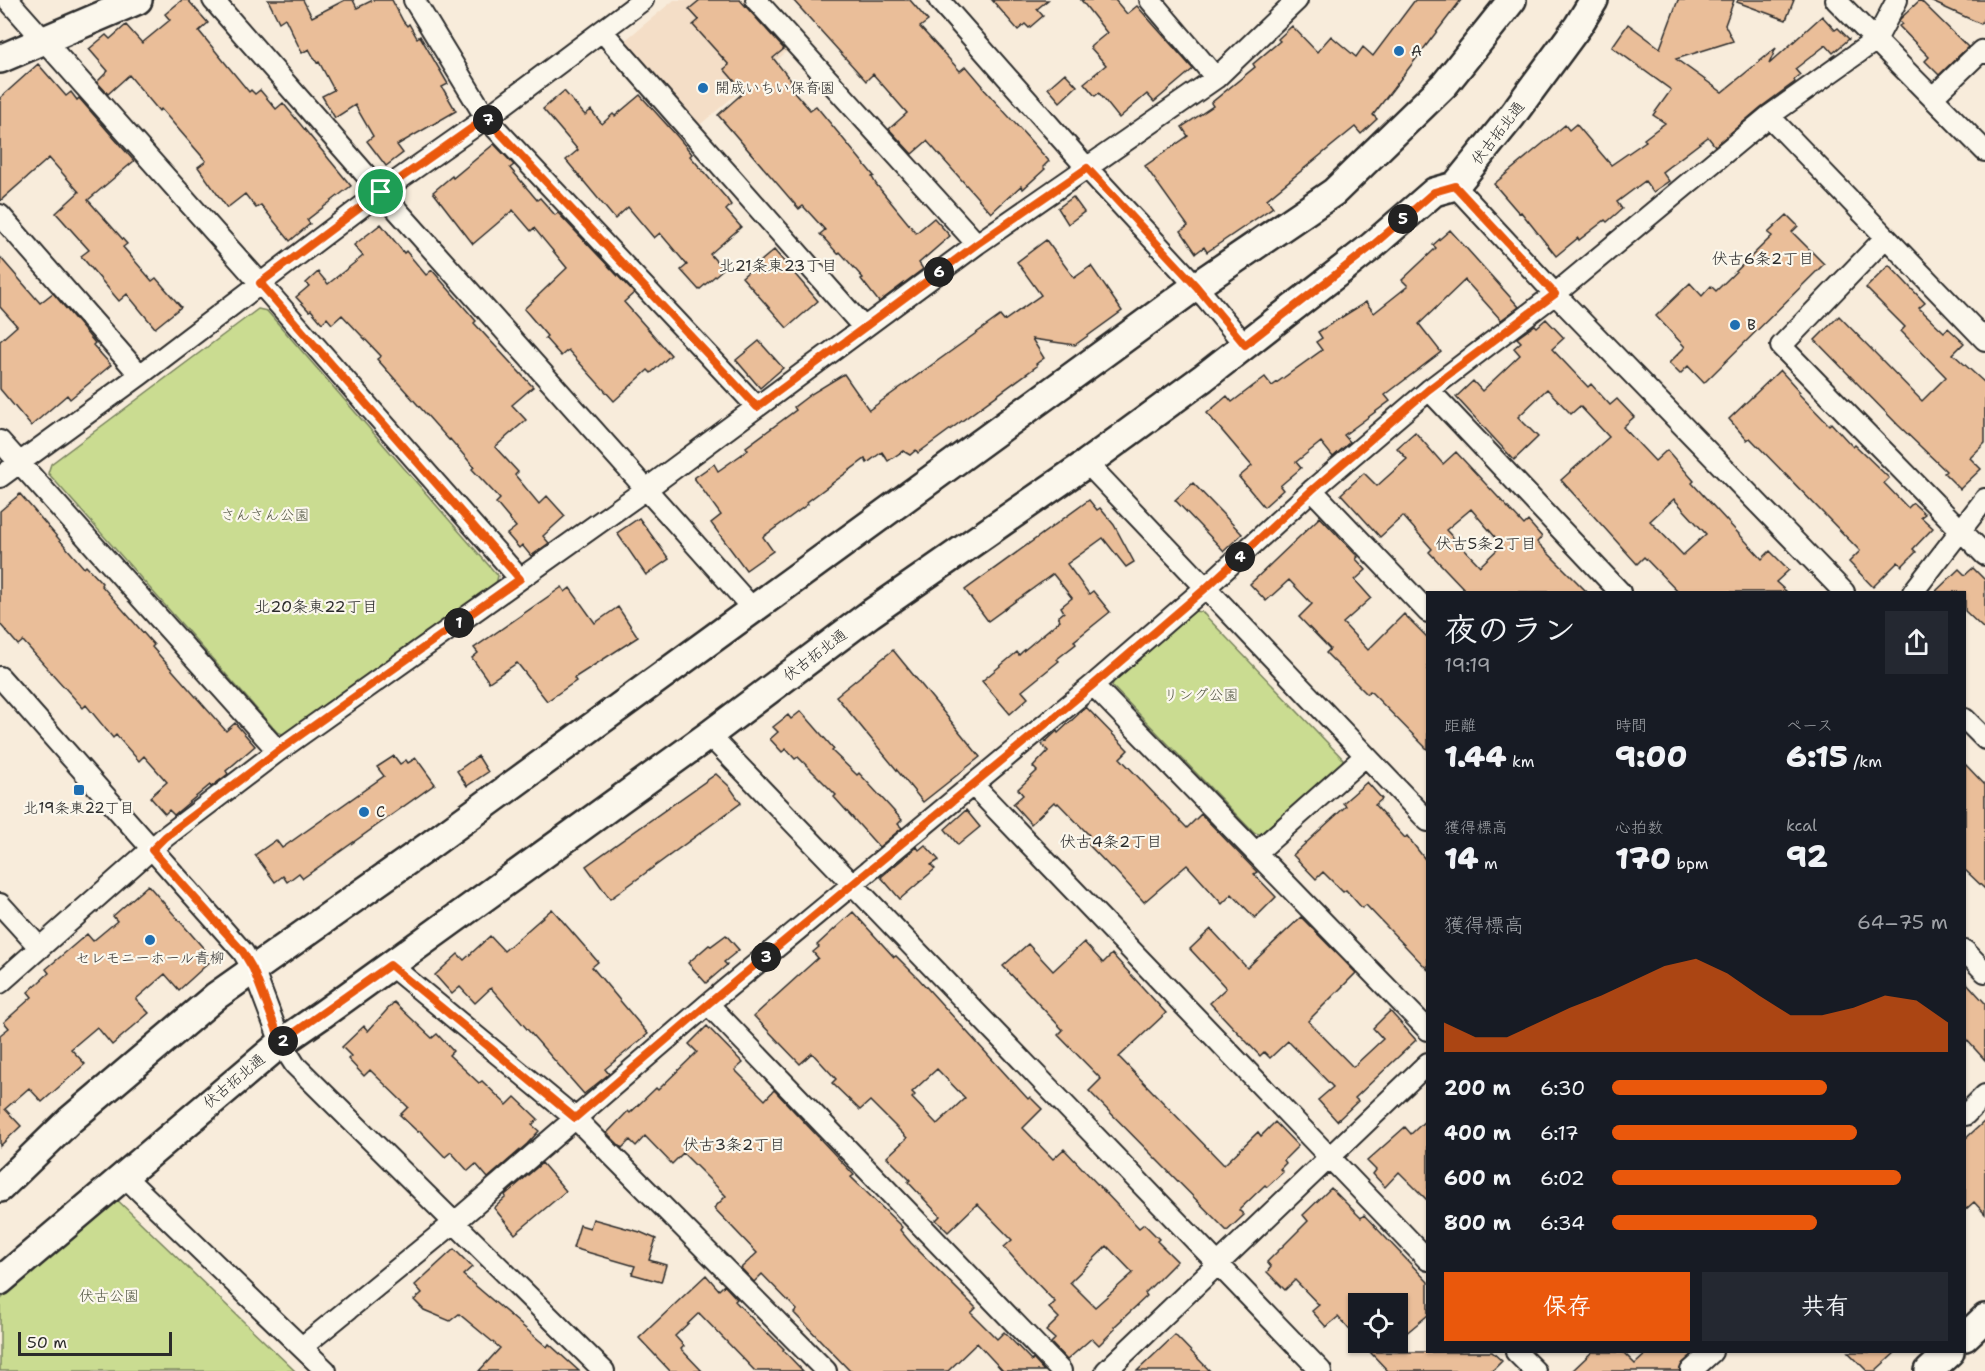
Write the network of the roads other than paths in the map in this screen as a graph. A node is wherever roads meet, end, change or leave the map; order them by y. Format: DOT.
graph roads {
  1 [pos="8,0"];
  2 [pos="138,0"];
  3 [pos="213,0"];
  4 [pos="414,0"];
  5 [pos="643,0"];
  6 [pos="756,0"];
  7 [pos="939,0"];
  8 [pos="1150,0"];
  9 [pos="1297,0"];
  10 [pos="1512,0"];
  11 [pos="1594,0"];
  12 [pos="1836,0"];
  13 [pos="1897,0"];
  14 [pos="602,31"];
  15 [pos="42,40"];
  16 [pos="1876,40"];
  17 [pos="1985,53"];
  18 [pos="0,59"];
  19 [pos="1216,78"];
  20 [pos="1933,97"];
  21 [pos="1769,116"];
  22 [pos="486,118"];
  23 [pos="1985,151"];
  24 [pos="1087,168"];
  25 [pos="1455,186"];
  26 [pos="381,192"];
  27 [pos="0,215"];
  28 [pos="1885,238"];
  29 [pos="977,244"];
  30 [pos="260,283"];
  31 [pos="1196,286"];
  32 [pos="1555,294"];
  33 [pos="864,328"];
  34 [pos="1985,340"];
  35 [pos="1245,345"];
  36 [pos="140,375"];
  37 [pos="1428,390"];
  38 [pos="757,407"];
  39 [pos="0,441"];
  40 [pos="19,463"];
  41 [pos="1087,463"];
  42 [pos="0,477"];
  43 [pos="645,490"];
  44 [pos="1312,490"];
  45 [pos="1985,499"];
  46 [pos="1960,531"];
  47 [pos="1985,555"];
  48 [pos="520,579"];
  49 [pos="1206,588"];
  50 [pos="1619,591"];
  51 [pos="1843,591"];
  52 [pos="1914,591"];
  53 [pos="753,609"];
  54 [pos="1426,610"];
  55 [pos="0,677"];
  56 [pos="1093,685"];
  57 [pos="1966,720"];
  58 [pos="709,735"];
  59 [pos="1985,740"];
  60 [pos="278,751"];
  61 [pos="1365,756"];
  62 [pos="972,785"];
  63 [pos="1426,819"];
  64 [pos="152,850"];
  65 [pos="1256,853"];
  66 [pos="853,885"];
  67 [pos="0,904"];
  68 [pos="40,948"];
  69 [pos="1966,952"];
  70 [pos="390,965"];
  71 [pos="253,969"];
  72 [pos="1985,972"];
  73 [pos="0,983"];
  74 [pos="708,1004"];
  75 [pos="1426,1028"];
  76 [pos="281,1042"];
  77 [pos="1426,1065"];
  78 [pos="1985,1095"];
  79 [pos="1966,1113"];
  80 [pos="575,1118"];
  81 [pos="1329,1157"];
  82 [pos="123,1175"];
  83 [pos="0,1188"];
  84 [pos="455,1222"];
  85 [pos="1426,1258"];
  86 [pos="1217,1263"];
  87 [pos="0,1281"];
  88 [pos="1985,1318"];
  89 [pos="1966,1336"];
  90 [pos="302,1347"];
  91 [pos="1517,1353"];
  92 [pos="1711,1353"];
  93 [pos="326,1371"];
  94 [pos="604,1371"];
  95 [pos="826,1371"];
  96 [pos="1061,1371"];
  97 [pos="1106,1371"];
  98 [pos="1321,1371"];
  99 [pos="1535,1371"];
  100 [pos="1691,1371"];
  1 -- 15 [label="street"];
  2 -- 15 [label="street"];
  3 -- 26 [label="street"];
  4 -- 22 [label="street"];
  5 -- 14 [label="street"];
  6 -- 29 [label="street"];
  7 -- 24 [label="street"];
  8 -- 19 [label="street"];
  9 -- 19 [label="street"];
  10 -- 31 [label="street"];
  11 -- 25 [label="street, 伏古拓北通"];
  12 -- 16 [label="street"];
  13 -- 16 [label="street"];
  14 -- 22 [label="street"];
  14 -- 33 [label="street"];
  15 -- 18 [label="street"];
  15 -- 30 [label="street"];
  16 -- 20 [label="street"];
  16 -- 21 [label="street"];
  17 -- 20 [label="street"];
  19 -- 24 [label="street"];
  20 -- 23 [label="street"];
  21 -- 28 [label="street"];
  21 -- 32 [label="street"];
  22 -- 26 [label="street"];
  22 -- 38 [label="street"];
  24 -- 29 [label="street"];
  24 -- 31 [label="street"];
  25 -- 32 [label="street"];
  25 -- 35 [label="street, 伏古拓北通"];
  26 -- 30 [label="street"];
  26 -- 43 [label="street"];
  27 -- 36 [label="street"];
  28 -- 34 [label="street"];
  28 -- 46 [label="street"];
  29 -- 33 [label="street"];
  30 -- 36 [label="street"];
  30 -- 48 [label="street"];
  31 -- 35 [label="street"];
  31 -- 53 [label="street"];
  32 -- 37 [label="street"];
  32 -- 51 [label="street"];
  33 -- 38 [label="street"];
  35 -- 41 [label="street, 伏古拓北通"];
  36 -- 40 [label="street"];
  37 -- 44 [label="street"];
  37 -- 50 [label="street"];
  38 -- 43 [label="street"];
  39 -- 40 [label="street"];
  40 -- 42 [label="street"];
  40 -- 60 [label="street"];
  41 -- 49 [label="street"];
  41 -- 58 [label="street, 伏古拓北通"];
  43 -- 48 [label="street"];
  43 -- 53 [label="street"];
  44 -- 49 [label="street"];
  44 -- 54 [label="street"];
  45 -- 46 [label="street"];
  46 -- 47 [label="street"];
  46 -- 52 [label="street"];
  48 -- 60 [label="street"];
  49 -- 56 [label="street"];
  49 -- 61 [label="street"];
  53 -- 71 [label="street"];
  55 -- 64 [label="street"];
  56 -- 62 [label="street"];
  56 -- 65 [label="street"];
  57 -- 59 [label="street"];
  58 -- 66 [label="street"];
  58 -- 70 [label="street, 伏古拓北通"];
  60 -- 64 [label="street"];
  61 -- 63 [label="street"];
  61 -- 65 [label="street"];
  62 -- 66 [label="street"];
  62 -- 81 [label="street"];
  64 -- 68 [label="street"];
  64 -- 71 [label="street"];
  65 -- 75 [label="street"];
  66 -- 74 [label="street"];
  66 -- 86 [label="street"];
  67 -- 68 [label="street"];
  68 -- 73 [label="street"];
  69 -- 72 [label="street"];
  70 -- 76 [label="street, 伏古拓北通"];
  70 -- 80 [label="street"];
  71 -- 76 [label="street"];
  71 -- 83 [label="street"];
  74 -- 80 [label="street"];
  74 -- 96 [label="street"];
  76 -- 82 [label="street, 伏古拓北通"];
  76 -- 84 [label="street"];
  77 -- 81 [label="street"];
  78 -- 79 [label="street"];
  80 -- 84 [label="street"];
  80 -- 95 [label="street"];
  81 -- 85 [label="street"];
  81 -- 86 [label="street"];
  82 -- 87 [label="street, 伏古拓北通"];
  82 -- 90 [label="street"];
  84 -- 90 [label="street"];
  84 -- 94 [label="street"];
  86 -- 97 [label="street"];
  86 -- 98 [label="street"];
  88 -- 89 [label="street"];
  90 -- 93 [label="street"];
  91 -- 99 [label="street"];
  92 -- 100 [label="street"];
}
